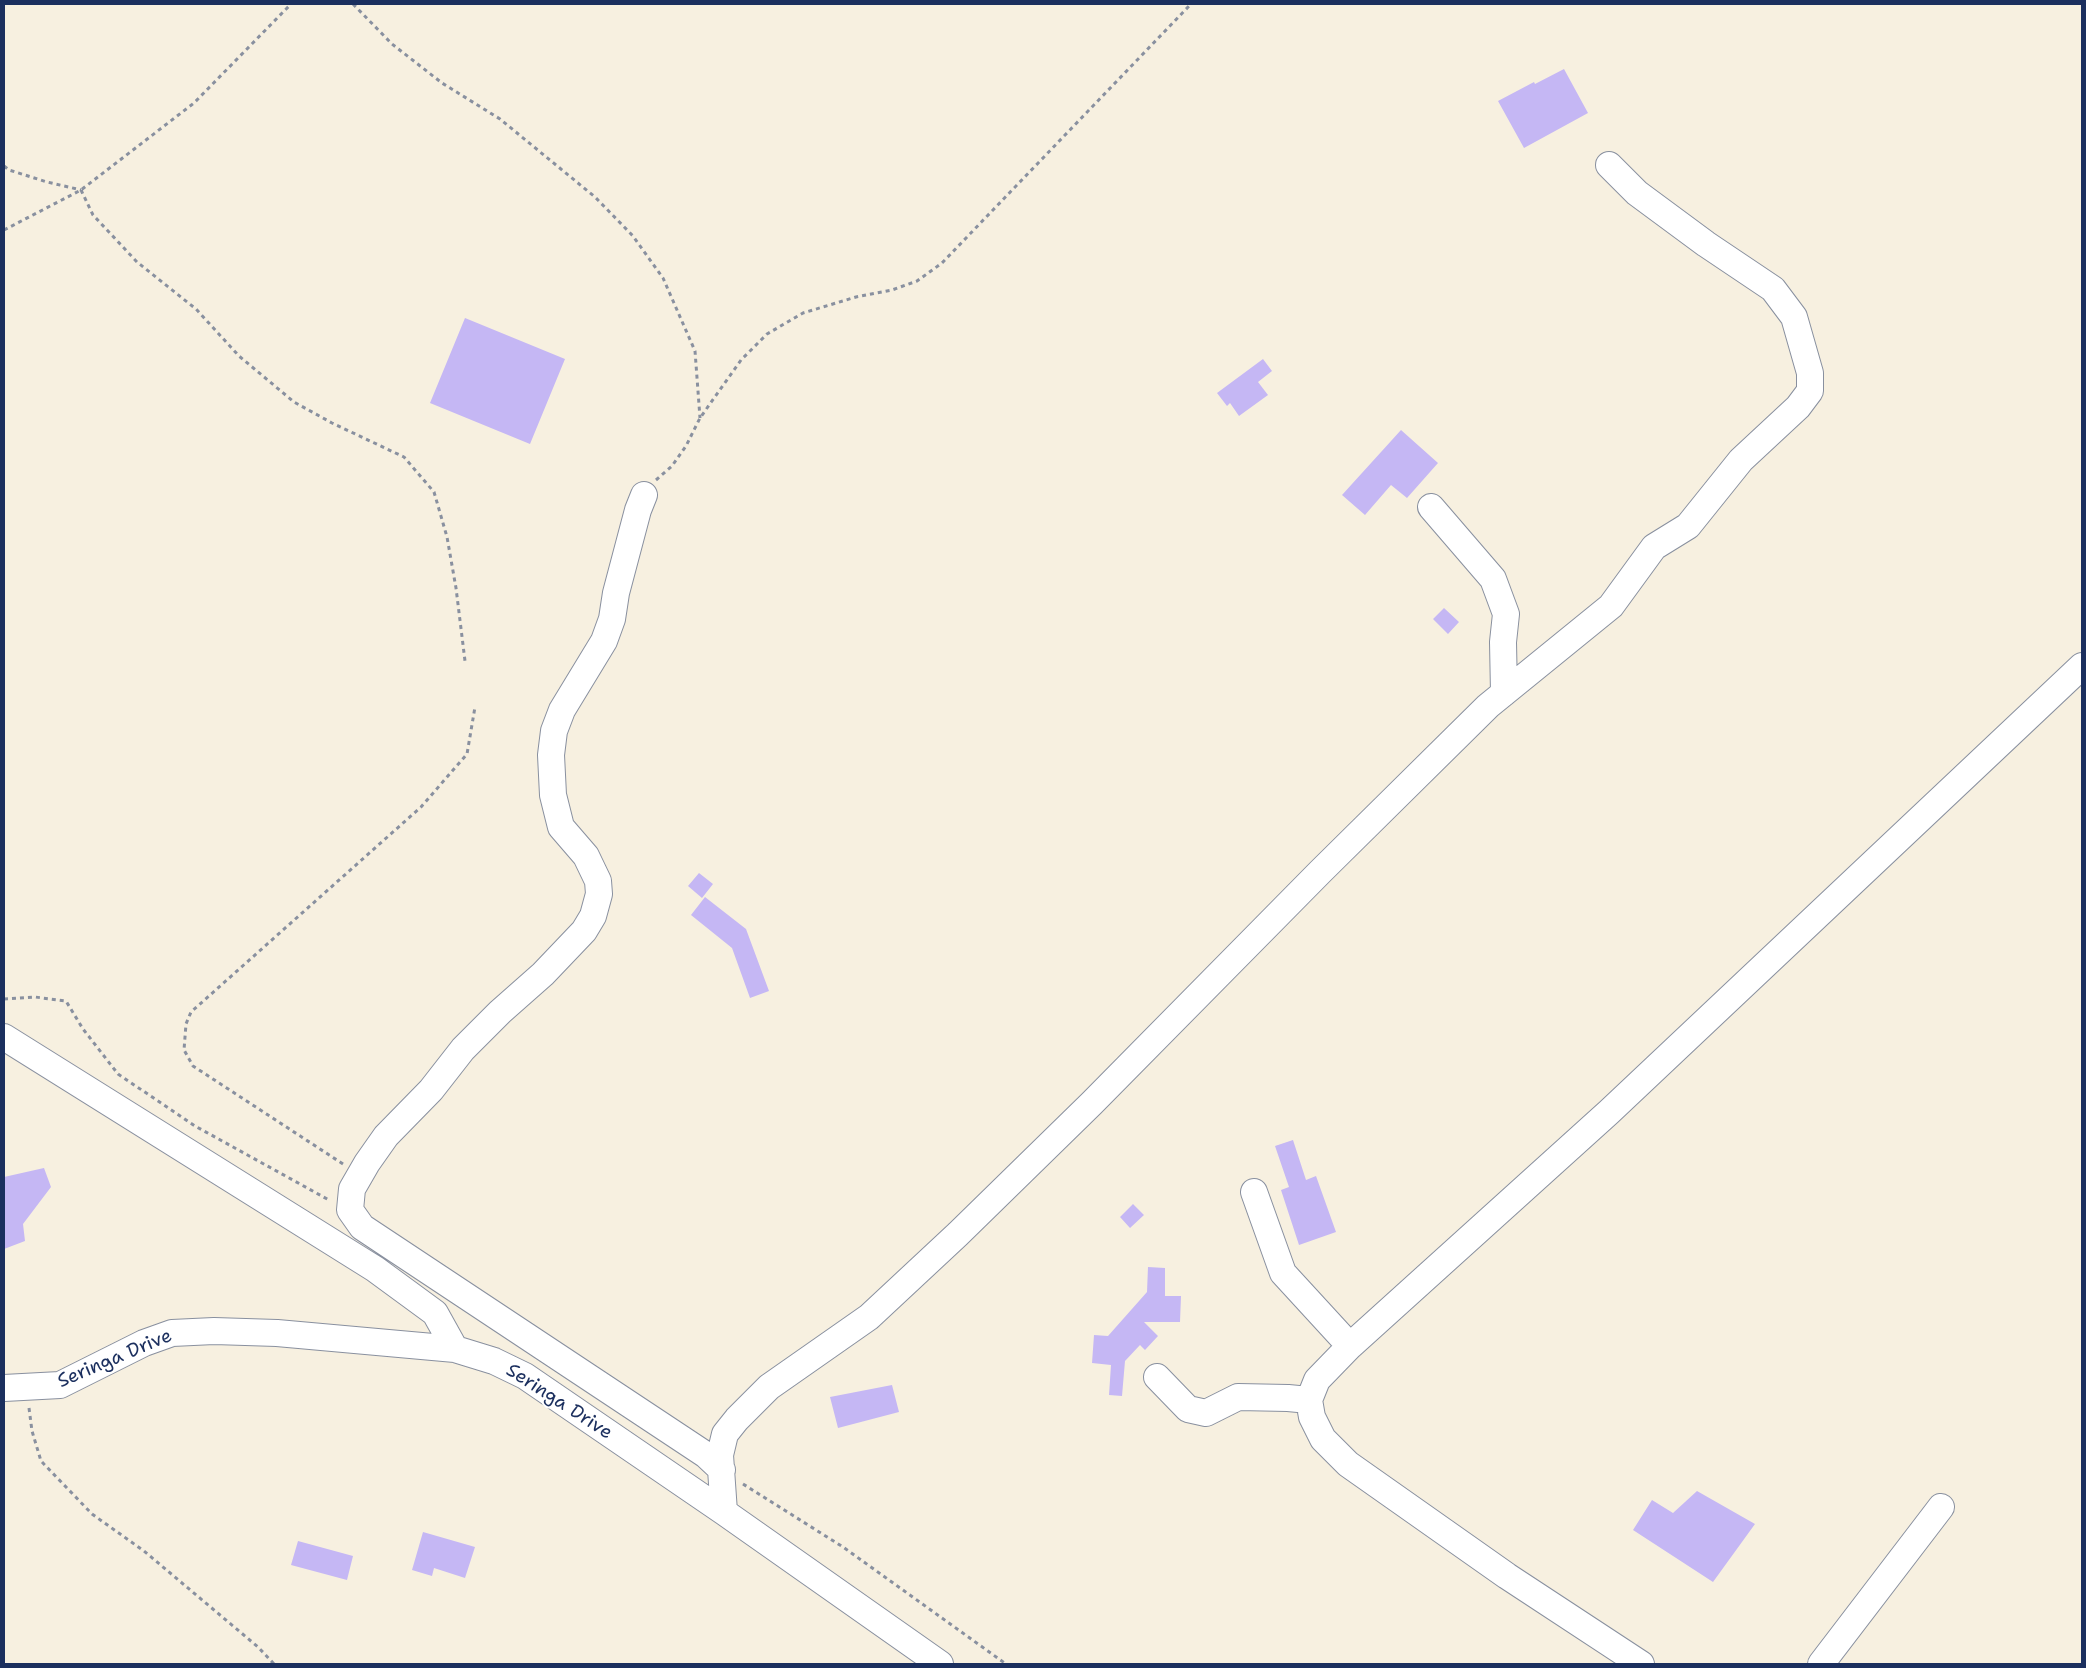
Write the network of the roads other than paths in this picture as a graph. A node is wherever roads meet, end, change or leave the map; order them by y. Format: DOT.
graph roads {
  1 [pos="1609,164"];
  2 [pos="644,495"];
  3 [pos="1431,507"];
  4 [pos="2082,666"];
  5 [pos="1504,692"];
  6 [pos="4,1037"];
  7 [pos="1254,1192"];
  8 [pos="1350,1346"];
  9 [pos="455,1349"];
  10 [pos="1157,1377"];
  11 [pos="15,1388"];
  12 [pos="1309,1400"];
  13 [pos="722,1470"];
  14 [pos="1941,1507"];
  15 [pos="724,1512"];
  16 [pos="926,1661"];
  17 [pos="1641,1664"];
  18 [pos="1821,1664"];
  1 -- 5 [label="street"];
  2 -- 13 [label="street"];
  3 -- 5 [label="street"];
  4 -- 8 [label="street"];
  5 -- 13 [label="street"];
  6 -- 9 [label="street"];
  7 -- 8 [label="street"];
  8 -- 12 [label="street"];
  9 -- 11 [label="street, Seringa Drive"];
  9 -- 15 [label="street, Seringa Drive"];
  10 -- 12 [label="street"];
  12 -- 17 [label="street"];
  13 -- 15 [label="street"];
  14 -- 18 [label="street"];
  15 -- 16 [label="street, Seringa Drive"];
}
